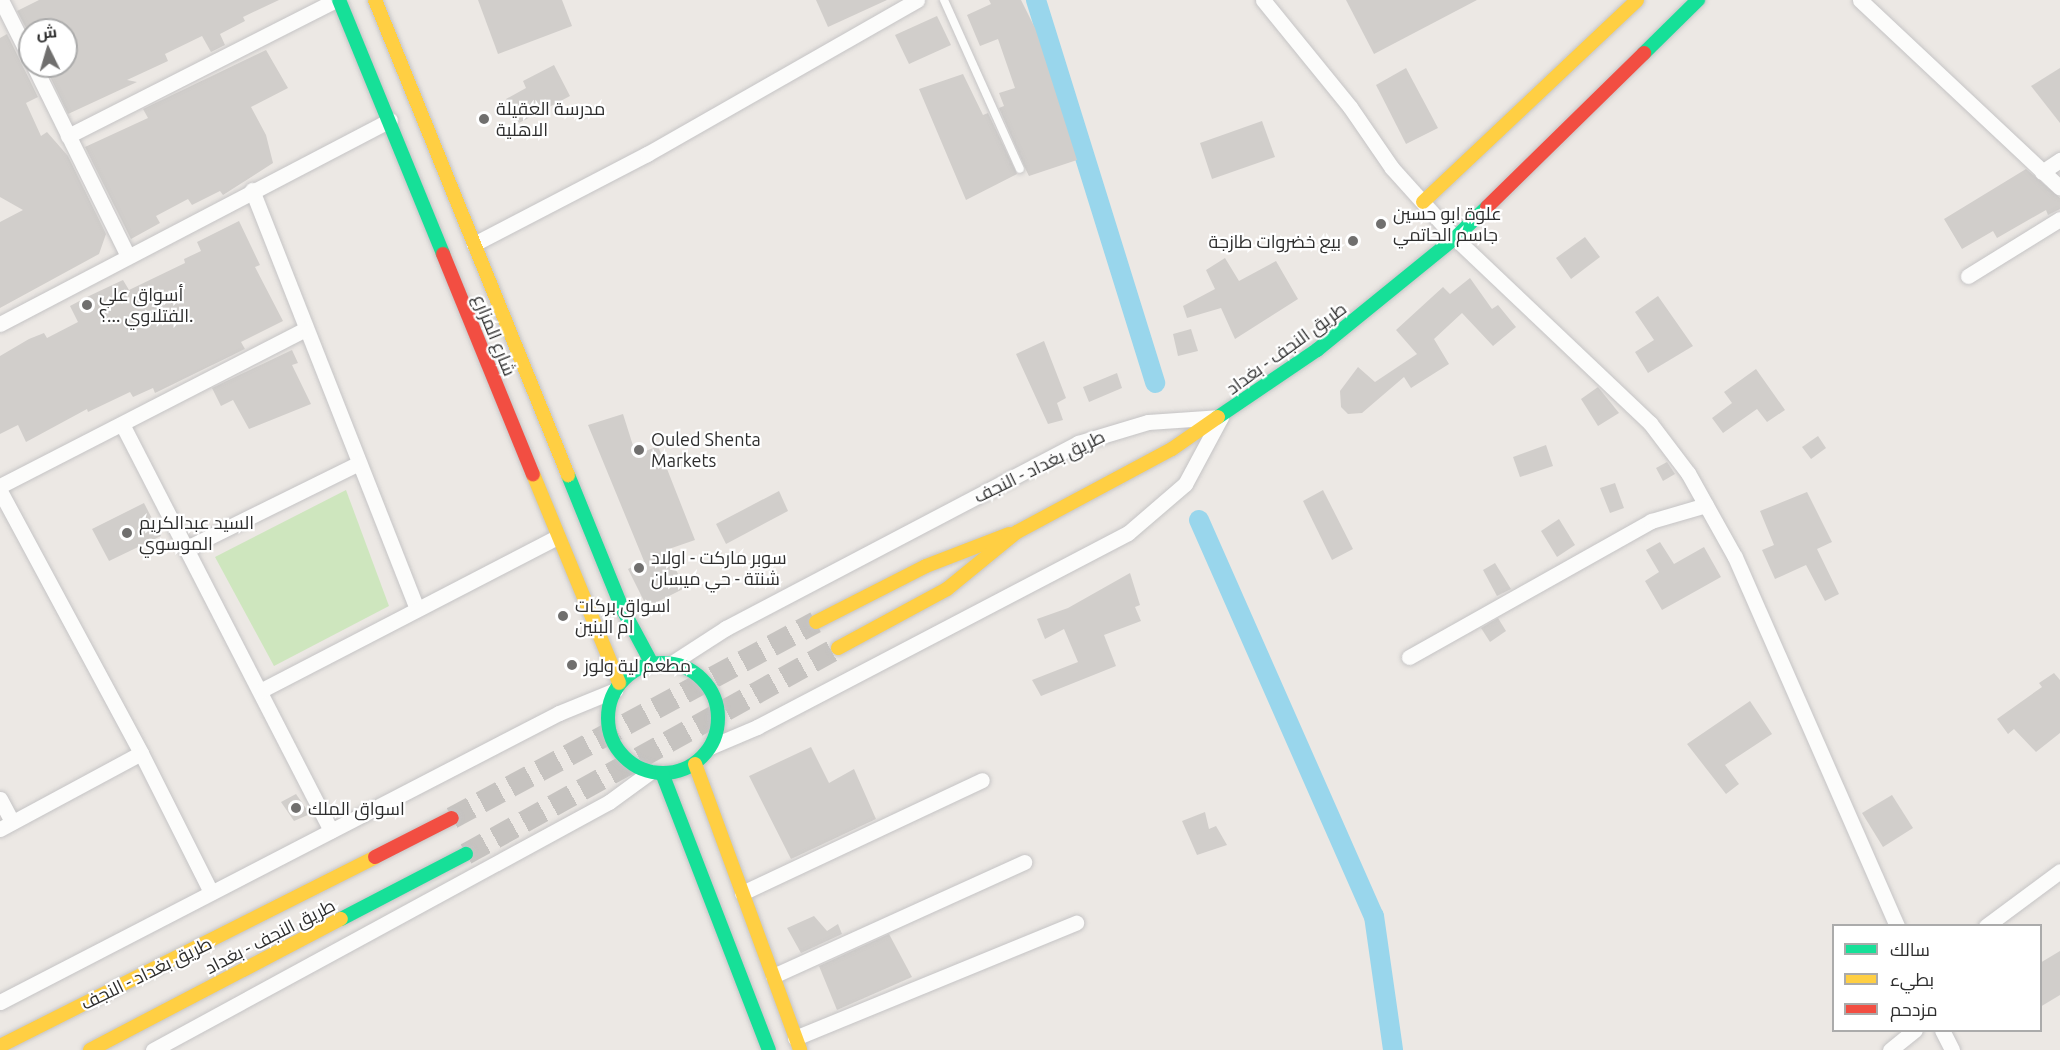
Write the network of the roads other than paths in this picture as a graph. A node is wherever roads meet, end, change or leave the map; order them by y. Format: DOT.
graph roads {
  1 [pos="1,0"];
  2 [pos="338,0"];
  3 [pos="375,0"];
  4 [pos="917,0"];
  5 [pos="944,0"];
  6 [pos="1263,0"];
  7 [pos="1637,0"];
  8 [pos="1698,0"];
  9 [pos="1860,0"];
  10 [pos="18,34"];
  11 [pos="40,78"];
  12 [pos="390,120"];
  13 [pos="68,136"];
  14 [pos="2060,160"];
  15 [pos="1020,169"];
  16 [pos="2042,172"];
  17 [pos="2060,188"];
  18 [pos="252,190"];
  19 [pos="1423,202"];
  20 [pos="2060,219"];
  21 [pos="1455,238"];
  22 [pos="474,244"];
  23 [pos="128,256"];
  24 [pos="1968,276"];
  25 [pos="1,321"];
  26 [pos="306,329"];
  27 [pos="1221,417"];
  28 [pos="122,424"];
  29 [pos="358,463"];
  30 [pos="0,489"];
  31 [pos="1706,505"];
  32 [pos="1017,532"];
  33 [pos="557,537"];
  34 [pos="187,548"];
  35 [pos="417,609"];
  36 [pos="816,622"];
  37 [pos="838,648"];
  38 [pos="1409,657"];
  39 [pos="672,663"];
  40 [pos="652,664"];
  41 [pos="617,687"];
  42 [pos="262,690"];
  43 [pos="710,747"];
  44 [pos="141,753"];
  45 [pos="694,764"];
  46 [pos="656,773"];
  47 [pos="982,780"];
  48 [pos="0,799"];
  49 [pos="452,818"];
  50 [pos="6,825"];
  51 [pos="331,830"];
  52 [pos="466,854"];
  53 [pos="1024,862"];
  54 [pos="2060,871"];
  55 [pos="211,892"];
  56 [pos="742,893"];
  57 [pos="1076,923"];
  58 [pos="1896,924"];
  59 [pos="1989,924"];
  60 [pos="773,975"];
  61 [pos="0,1002"];
  62 [pos="1912,1032"];
  63 [pos="1943,1032"];
  64 [pos="798,1044"];
  65 [pos="0,1046"];
  66 [pos="90,1050"];
  67 [pos="153,1050"];
  68 [pos="769,1050"];
  69 [pos="1890,1050"];
  70 [pos="1952,1050"];
  1 -- 10 [label="street"];
  2 -- 12 [label="main road, شارع المزارع"];
  2 -- 13 [label="street"];
  3 -- 22 [label="main road, شارع المزارع"];
  4 -- 22 [label="street"];
  5 -- 15 [label="lane"];
  6 -- 19 [label="street"];
  7 -- 19 [label="main road"];
  8 -- 21 [label="main road, طريق النجف - بغداد"];
  9 -- 16 [label="street"];
  11 -- 13 [label="street"];
  12 -- 18 [label="street"];
  12 -- 33 [label="main road, شارع المزارع"];
  13 -- 23 [label="street"];
  14 -- 16 [label="street"];
  16 -- 17 [label="street"];
  18 -- 23 [label="street"];
  18 -- 26 [label="street"];
  19 -- 21 [label="street"];
  20 -- 24 [label="street"];
  21 -- 27 [label="main road, طريق النجف - بغداد"];
  21 -- 31 [label="street"];
  22 -- 40 [label="main road, شارع المزارع"];
  23 -- 25 [label="street"];
  26 -- 28 [label="street"];
  26 -- 29 [label="street"];
  27 -- 32 [label="main road, طريق النجف - بغداد"];
  27 -- 39 [label="street, طريق بغداد - النجف"];
  27 -- 43 [label="street"];
  28 -- 30 [label="street"];
  28 -- 34 [label="street"];
  29 -- 34 [label="street"];
  29 -- 35 [label="street"];
  30 -- 44 [label="street"];
  31 -- 38 [label="street"];
  31 -- 58 [label="street"];
  32 -- 36 [label="main road"];
  32 -- 37 [label="main road, طريق النجف - بغداد"];
  33 -- 35 [label="street"];
  33 -- 41 [label="main road, شارع المزارع"];
  34 -- 42 [label="street"];
  35 -- 42 [label="street"];
  39 -- 40 [label="main road"];
  39 -- 43 [label="main road"];
  40 -- 41 [label="main road"];
  41 -- 46 [label="main road"];
  41 -- 51 [label="street"];
  42 -- 51 [label="street"];
  43 -- 45 [label="main road"];
  44 -- 50 [label="street"];
  44 -- 55 [label="street"];
  45 -- 46 [label="main road"];
  45 -- 56 [label="main road"];
  46 -- 67 [label="street"];
  46 -- 68 [label="main road"];
  47 -- 56 [label="street"];
  48 -- 50 [label="street"];
  49 -- 65 [label="main road, طريق بغداد - النجف"];
  51 -- 55 [label="street"];
  52 -- 66 [label="main road, طريق النجف - بغداد"];
  53 -- 60 [label="street"];
  54 -- 59 [label="street"];
  55 -- 61 [label="street"];
  56 -- 60 [label="main road"];
  57 -- 64 [label="street"];
  60 -- 64 [label="main road"];
  62 -- 69 [label="street"];
  63 -- 70 [label="street"];
}
